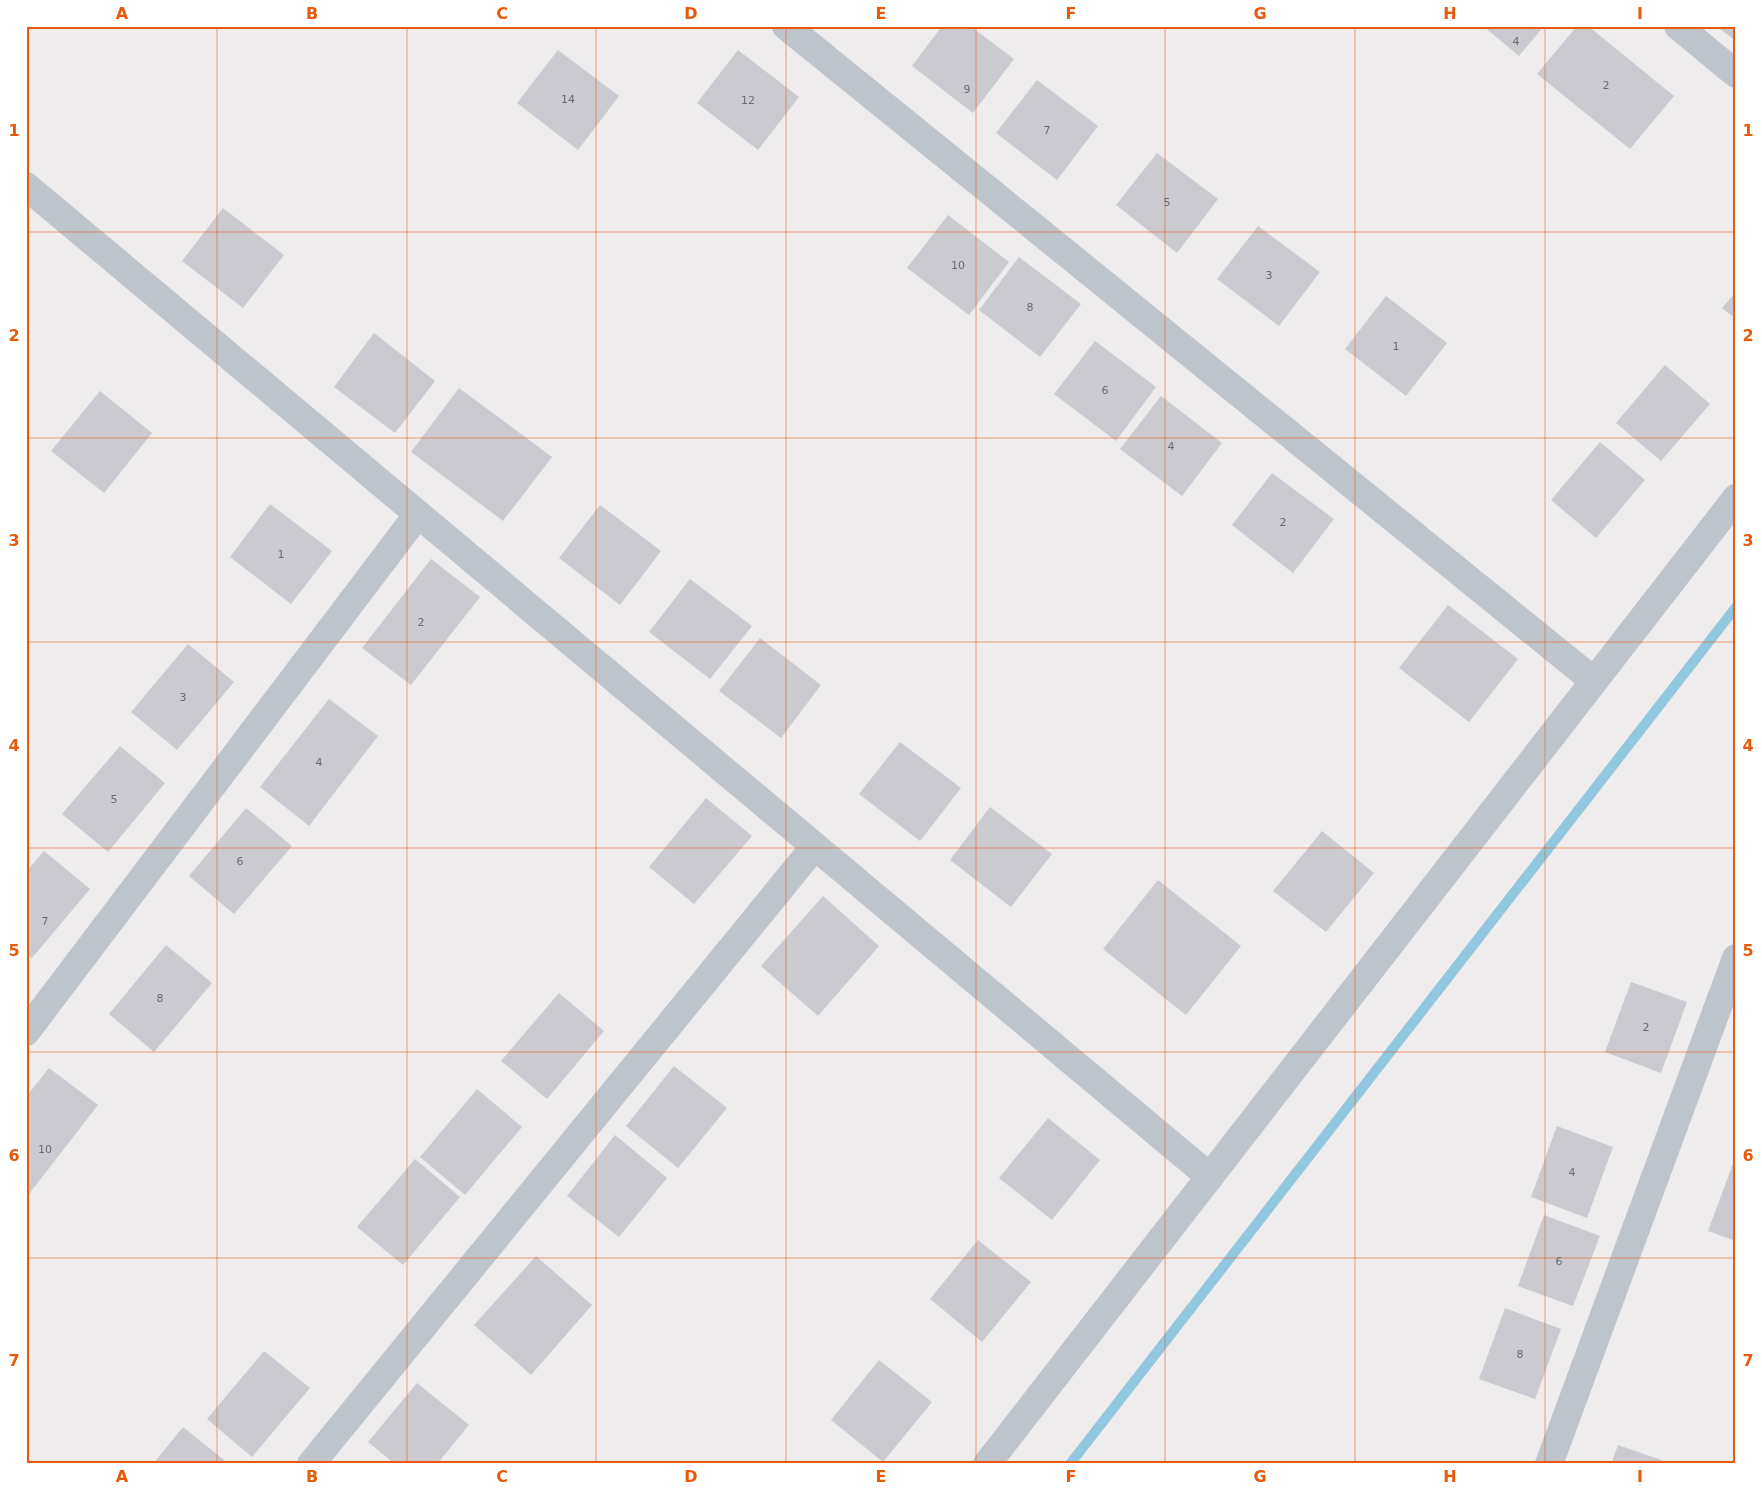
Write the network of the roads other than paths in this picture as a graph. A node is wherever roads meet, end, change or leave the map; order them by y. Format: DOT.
graph roads {
  1 [pos="786,26"];
  2 [pos="1678,26"];
  3 [pos="1736,74"];
  4 [pos="26,186"];
  5 [pos="1736,498"];
  6 [pos="418,514"];
  7 [pos="1594,681"];
  8 [pos="815,846"];
  9 [pos="1736,958"];
  10 [pos="26,1032"];
  11 [pos="1210,1177"];
  12 [pos="311,1464"];
  13 [pos="987,1464"];
  14 [pos="1549,1464"];
  1 -- 7 [label="street"];
  2 -- 3 [label="street"];
  4 -- 6 [label="street"];
  5 -- 7 [label="street"];
  6 -- 8 [label="street"];
  6 -- 10 [label="street"];
  7 -- 11 [label="street"];
  8 -- 11 [label="street"];
  8 -- 12 [label="street"];
  9 -- 14 [label="street"];
  11 -- 13 [label="street"];
}
